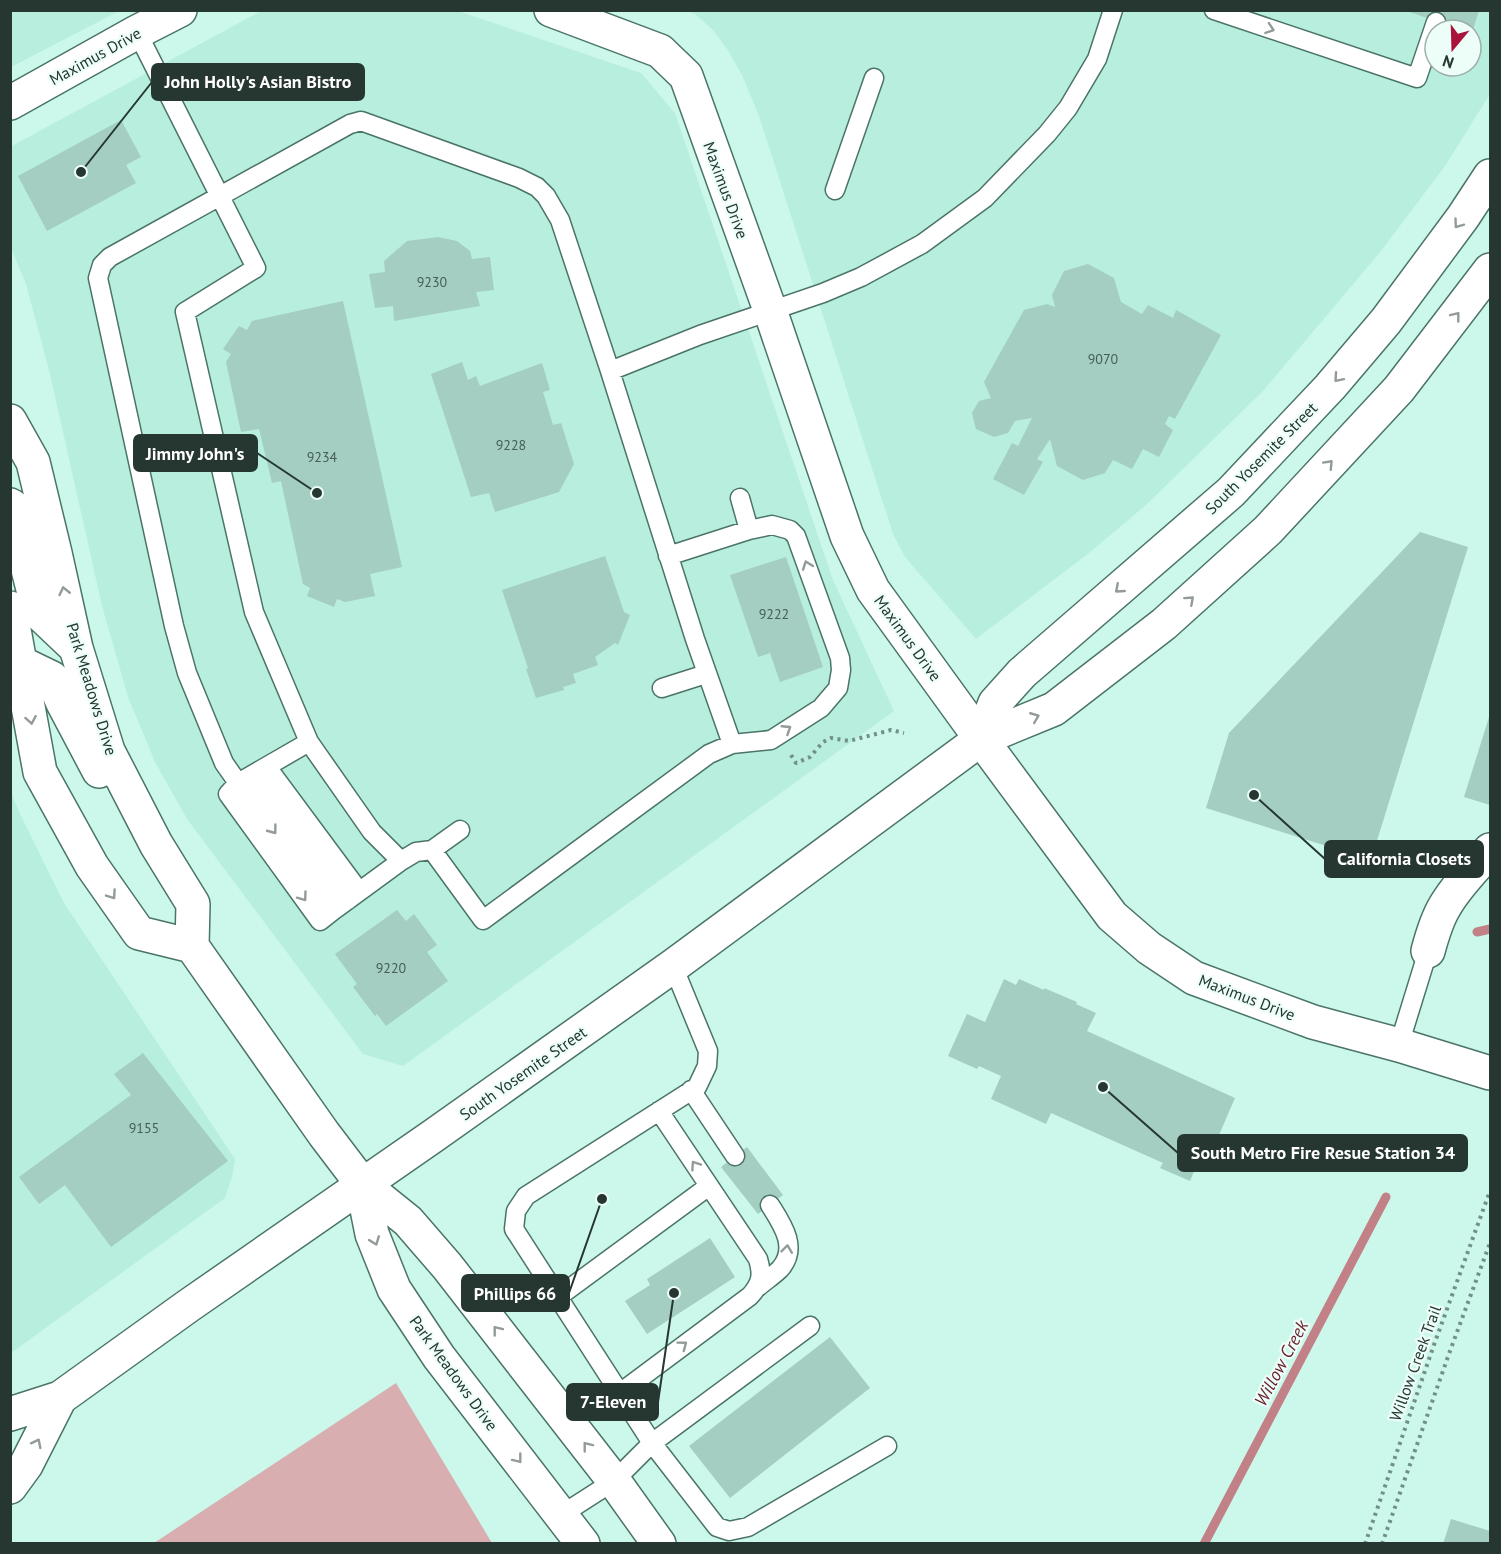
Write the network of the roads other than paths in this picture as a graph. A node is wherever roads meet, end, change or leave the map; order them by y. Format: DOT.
graph roads {
  1 [pos="180,10"];
  2 [pos="551,10"];
  3 [pos="1113,10"];
  4 [pos="1214,10"];
  5 [pos="137,32"];
  6 [pos="1423,60"];
  7 [pos="874,78"];
  8 [pos="10,103"];
  9 [pos="1491,176"];
  10 [pos="835,190"];
  11 [pos="220,195"];
  12 [pos="1491,270"];
  13 [pos="770,310"];
  14 [pos="610,371"];
  15 [pos="10,421"];
  16 [pos="740,498"];
  17 [pos="10,505"];
  18 [pos="749,530"];
  19 [pos="668,556"];
  20 [pos="10,608"];
  21 [pos="76,648"];
  22 [pos="16,664"];
  23 [pos="706,674"];
  24 [pos="662,688"];
  25 [pos="981,739"];
  26 [pos="309,742"];
  27 [pos="732,744"];
  28 [pos="253,775"];
  29 [pos="460,830"];
  30 [pos="432,850"];
  31 [pos="1491,850"];
  32 [pos="401,861"];
  33 [pos="186,892"];
  34 [pos="347,900"];
  35 [pos="192,946"];
  36 [pos="1428,951"];
  37 [pos="673,966"];
  38 [pos="1399,1046"];
  39 [pos="1491,1073"];
  40 [pos="691,1090"];
  41 [pos="659,1112"];
  42 [pos="735,1156"];
  43 [pos="362,1184"];
  44 [pos="709,1186"];
  45 [pos="770,1205"];
  46 [pos="758,1287"];
  47 [pos="558,1297"];
  48 [pos="810,1326"];
  49 [pos="620,1393"];
  50 [pos="60,1398"];
  51 [pos="10,1414"];
  52 [pos="652,1443"];
  53 [pos="887,1446"];
  54 [pos="614,1481"];
  55 [pos="10,1487"];
  56 [pos="561,1515"];
  57 [pos="583,1544"];
  58 [pos="659,1544"];
  1 -- 5 [label="main road, Maximus Drive"];
  2 -- 13 [label="main road, Maximus Drive"];
  3 -- 13 [label="lane"];
  4 -- 6 [label="lane, one-way"];
  5 -- 8 [label="main road, Maximus Drive"];
  5 -- 11 [label="lane"];
  7 -- 10 [label="lane"];
  9 -- 25 [label="main road, South Yosemite Street, one-way"];
  11 -- 14 [label="lane"];
  11 -- 26 [label="lane"];
  11 -- 28 [label="lane"];
  25 -- 12 [label="main road, South Yosemite Street, one-way"];
  13 -- 14 [label="lane"];
  13 -- 25 [label="main road, Maximus Drive"];
  14 -- 19 [label="lane"];
  21 -- 15 [label="main road, Park Meadows Drive, one-way"];
  16 -- 18 [label="lane"];
  17 -- 21 [label="main road"];
  18 -- 19 [label="lane"];
  27 -- 18 [label="lane, one-way"];
  19 -- 23 [label="lane"];
  20 -- 22 [label="main road"];
  21 -- 33 [label="main road, Park Meadows Drive"];
  22 -- 33 [label="main road"];
  22 -- 35 [label="main road, one-way"];
  23 -- 24 [label="lane"];
  23 -- 27 [label="lane"];
  25 -- 37 [label="main road, South Yosemite Street"];
  25 -- 38 [label="main road, Maximus Drive"];
  26 -- 28 [label="lane"];
  26 -- 32 [label="lane"];
  27 -- 30 [label="lane"];
  28 -- 34 [label="lane, one-way"];
  28 -- 34 [label="lane"];
  29 -- 30 [label="lane"];
  30 -- 32 [label="lane"];
  31 -- 36 [label="main road"];
  32 -- 34 [label="lane"];
  33 -- 35 [label="main road, Park Meadows Drive"];
  35 -- 43 [label="main road, Park Meadows Drive"];
  36 -- 38 [label="lane"];
  37 -- 40 [label="lane"];
  37 -- 43 [label="main road, South Yosemite Street"];
  38 -- 39 [label="main road, Maximus Drive"];
  40 -- 41 [label="lane"];
  40 -- 42 [label="lane"];
  44 -- 41 [label="lane, one-way"];
  41 -- 47 [label="lane"];
  43 -- 50 [label="main road, South Yosemite Street"];
  54 -- 43 [label="main road, Park Meadows Drive, one-way"];
  43 -- 56 [label="main road, Park Meadows Drive, one-way"];
  44 -- 46 [label="lane"];
  44 -- 47 [label="lane"];
  46 -- 45 [label="lane, one-way"];
  49 -- 46 [label="lane, one-way"];
  47 -- 49 [label="lane"];
  48 -- 52 [label="lane"];
  49 -- 52 [label="lane"];
  50 -- 51 [label="main road, South Yosemite Street"];
  55 -- 50 [label="main road, South Yosemite Street, one-way"];
  52 -- 53 [label="lane"];
  52 -- 54 [label="lane"];
  54 -- 56 [label="lane"];
  54 -- 58 [label="main road, Park Meadows Drive"];
  56 -- 57 [label="main road, Park Meadows Drive"];
}
